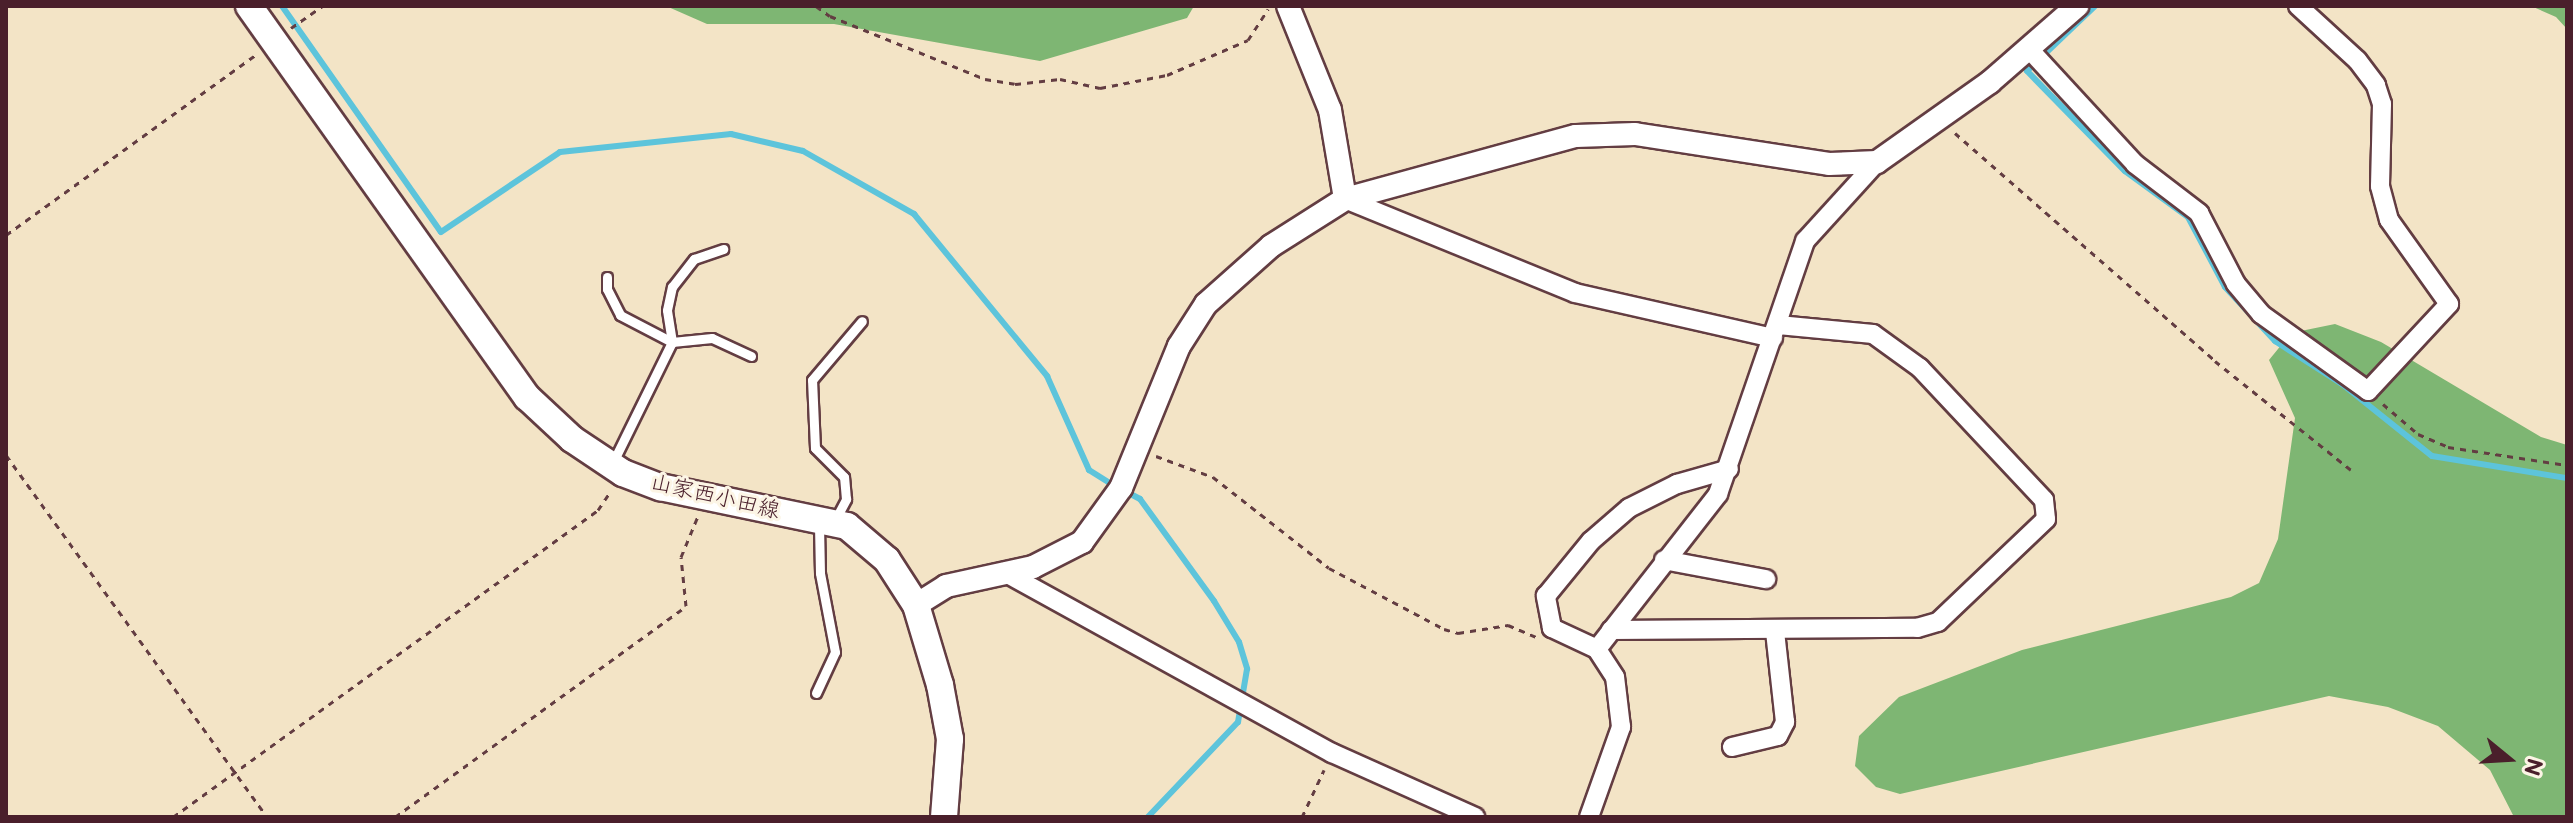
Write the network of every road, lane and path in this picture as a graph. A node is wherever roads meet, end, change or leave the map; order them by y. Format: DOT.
graph roads {
  1 [pos="249,6"];
  2 [pos="322,6"];
  3 [pos="816,6"];
  4 [pos="1270,6"];
  5 [pos="1288,6"];
  6 [pos="2077,6"];
  7 [pos="2298,6"];
  8 [pos="274,43"];
  9 [pos="2029,49"];
  10 [pos="1940,120"];
  11 [pos="1877,162"];
  12 [pos="1345,199"];
  13 [pos="6,235"];
  14 [pos="723,249"];
  15 [pos="607,277"];
  16 [pos="862,321"];
  17 [pos="1776,331"];
  18 [pos="672,342"];
  19 [pos="751,356"];
  20 [pos="2368,391"];
  21 [pos="1137,452"];
  22 [pos="6,455"];
  23 [pos="2567,465"];
  24 [pos="1729,469"];
  25 [pos="617,470"];
  26 [pos="2351,470"];
  27 [pos="706,498"];
  28 [pos="826,522"];
  29 [pos="1664,560"];
  30 [pos="1004,572"];
  31 [pos="1766,579"];
  32 [pos="916,605"];
  33 [pos="1611,630"];
  34 [pos="1775,631"];
  35 [pos="1576,642"];
  36 [pos="1597,649"];
  37 [pos="816,693"];
  38 [pos="1732,747"];
  39 [pos="1332,753"];
  40 [pos="234,772"];
  41 [pos="173,817"];
  42 [pos="267,817"];
  43 [pos="395,817"];
  44 [pos="944,817"];
  45 [pos="1302,817"];
  46 [pos="1475,817"];
  47 [pos="1589,817"];
  1 -- 8 [label="main road, 山家西小田線"];
  2 -- 8 [label="path"];
  3 -- 4 [label="path"];
  5 -- 12 [label="street"];
  6 -- 9 [label="street"];
  7 -- 20 [label="street"];
  8 -- 13 [label="path"];
  8 -- 25 [label="main road, 山家西小田線"];
  9 -- 10 [label="street"];
  9 -- 20 [label="street"];
  10 -- 11 [label="street"];
  10 -- 26 [label="path"];
  11 -- 12 [label="street"];
  11 -- 17 [label="street"];
  12 -- 17 [label="street"];
  12 -- 21 [label="street"];
  14 -- 18 [label="lane"];
  15 -- 18 [label="lane"];
  16 -- 28 [label="lane"];
  17 -- 24 [label="street"];
  17 -- 34 [label="street"];
  18 -- 19 [label="lane"];
  18 -- 25 [label="lane"];
  20 -- 23 [label="path"];
  21 -- 30 [label="street"];
  21 -- 35 [label="path"];
  22 -- 40 [label="path"];
  24 -- 29 [label="street"];
  24 -- 35 [label="street"];
  25 -- 27 [label="main road, 山家西小田線"];
  25 -- 40 [label="path"];
  27 -- 28 [label="main road, 山家西小田線"];
  27 -- 43 [label="path"];
  28 -- 32 [label="main road, 山家西小田線"];
  28 -- 37 [label="lane"];
  29 -- 31 [label="street"];
  29 -- 33 [label="street"];
  30 -- 32 [label="street"];
  30 -- 39 [label="street"];
  32 -- 44 [label="main road, 山家西小田線"];
  33 -- 34 [label="street"];
  33 -- 36 [label="street"];
  34 -- 38 [label="street"];
  35 -- 36 [label="street"];
  36 -- 47 [label="street"];
  39 -- 45 [label="path"];
  39 -- 46 [label="street"];
  40 -- 41 [label="path"];
  40 -- 42 [label="path"];
}
